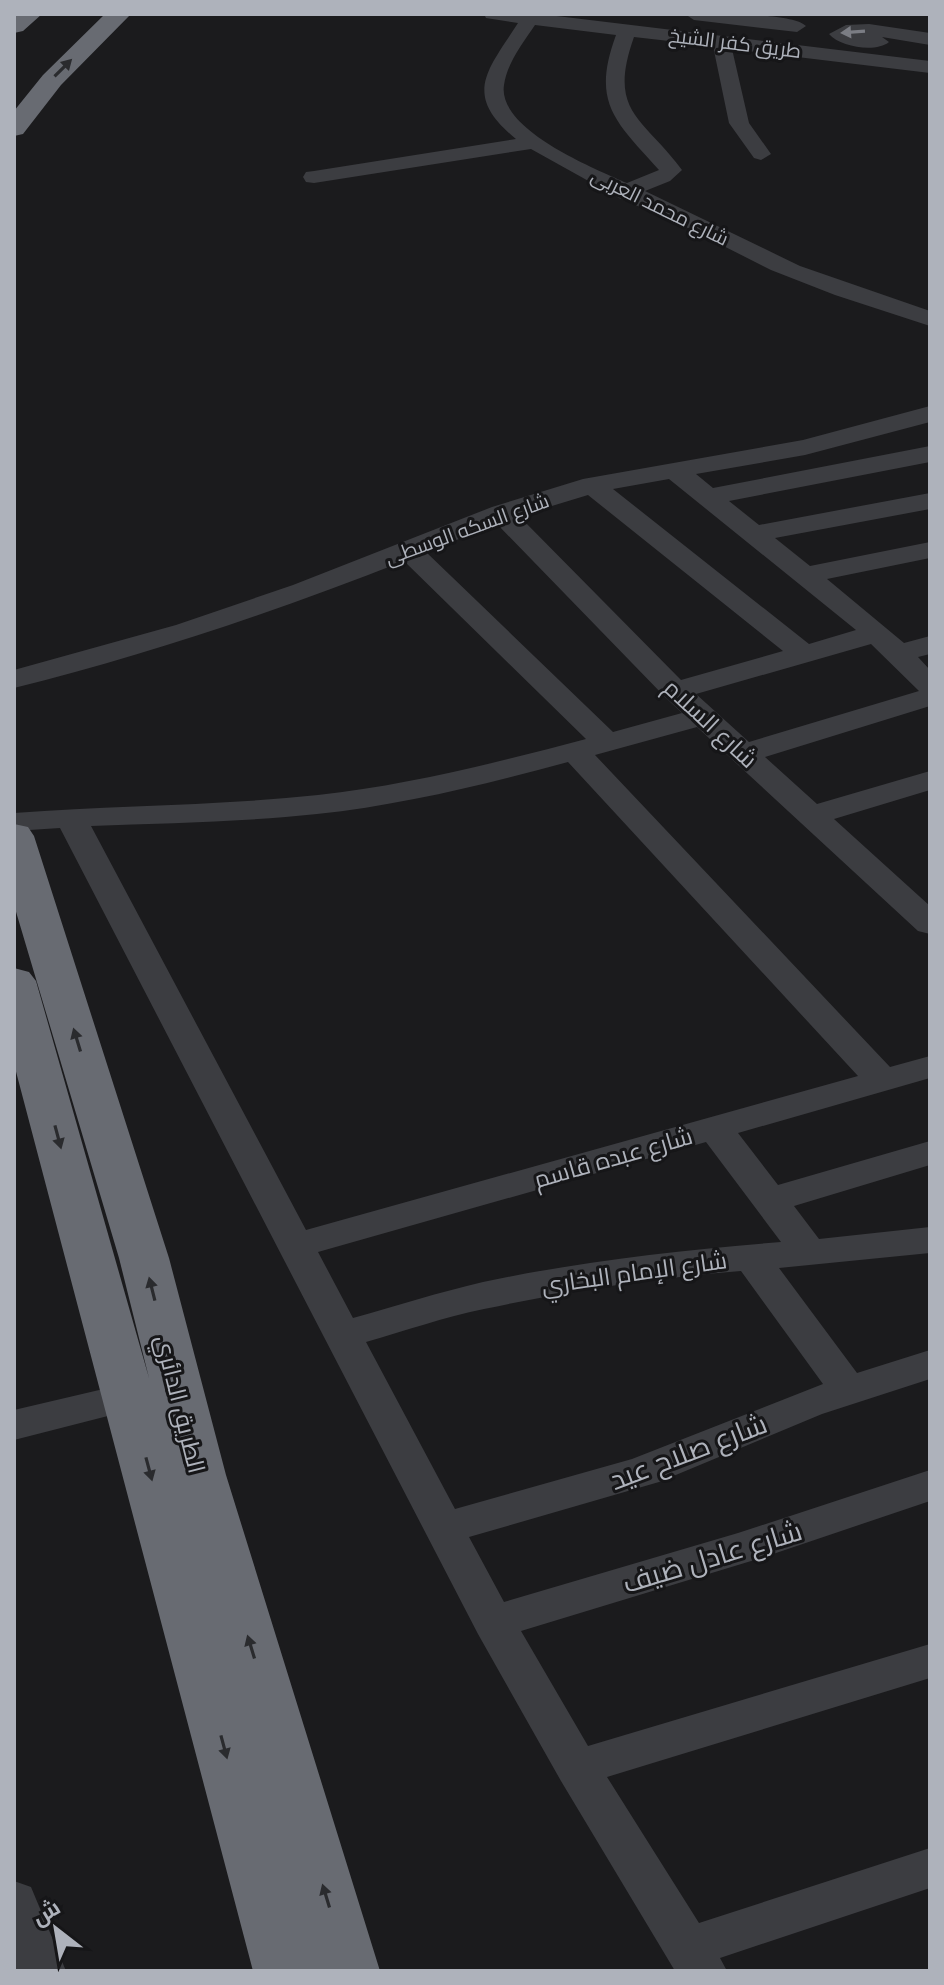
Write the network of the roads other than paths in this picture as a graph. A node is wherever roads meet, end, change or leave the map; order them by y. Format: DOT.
graph roads {
  1 [pos="30,14"];
  2 [pos="119,14"];
  3 [pos="493,14"];
  4 [pos="694,14"];
  5 [pos="749,14"];
  6 [pos="539,16"];
  7 [pos="821,23"];
  8 [pos="14,26"];
  9 [pos="797,26"];
  10 [pos="627,30"];
  11 [pos="930,39"];
  12 [pos="721,41"];
  13 [pos="930,48"];
  14 [pos="930,60"];
  15 [pos="907,61"];
  16 [pos="930,67"];
  17 [pos="14,128"];
  18 [pos="537,142"];
  19 [pos="761,154"];
  20 [pos="314,177"];
  21 [pos="627,193"];
  22 [pos="930,319"];
  23 [pos="930,414"];
  24 [pos="930,454"];
  25 [pos="673,469"];
  26 [pos="592,485"];
  27 [pos="708,497"];
  28 [pos="930,501"];
  29 [pos="501,513"];
  30 [pos="753,534"];
  31 [pos="409,550"];
  32 [pos="930,550"];
  33 [pos="804,575"];
  34 [pos="887,644"];
  35 [pos="930,645"];
  36 [pos="804,654"];
  37 [pos="14,679"];
  38 [pos="930,686"];
  39 [pos="675,691"];
  40 [pos="930,697"];
  41 [pos="703,717"];
  42 [pos="606,742"];
  43 [pos="574,750"];
  44 [pos="743,754"];
  45 [pos="930,780"];
  46 [pos="811,816"];
  47 [pos="70,817"];
  48 [pos="14,822"];
  49 [pos="14,836"];
  50 [pos="27,921"];
  51 [pos="930,924"];
  52 [pos="14,981"];
  53 [pos="930,1067"];
  54 [pos="883,1081"];
  55 [pos="715,1128"];
  56 [pos="930,1153"];
  57 [pos="770,1200"];
  58 [pos="930,1240"];
  59 [pos="295,1246"];
  60 [pos="810,1253"];
  61 [pos="750,1256"];
  62 [pos="342,1335"];
  63 [pos="930,1364"];
  64 [pos="848,1390"];
  65 [pos="129,1397"];
  66 [pos="14,1425"];
  67 [pos="930,1485"];
  68 [pos="444,1528"];
  69 [pos="493,1622"];
  70 [pos="930,1661"];
  71 [pos="577,1768"];
  72 [pos="930,1868"];
  73 [pos="14,1901"];
  74 [pos="694,1959"];
  75 [pos="41,1971"];
  76 [pos="285,1971"];
  77 [pos="348,1971"];
  1 -- 8 [label="highway"];
  17 -- 2 [label="highway, one-way"];
  3 -- 6 [label="street, طريق كفر الشيخ"];
  4 -- 9 [label="street"];
  5 -- 7 [label="street"];
  6 -- 10 [label="street, طريق كفر الشيخ"];
  6 -- 15 [label="street, طريق كفر الشيخ"];
  6 -- 18 [label="street, شارع محمد العربى"];
  10 -- 12 [label="street, طريق كفر الشيخ"];
  10 -- 21 [label="street"];
  11 -- 13 [label="street, one-way"];
  12 -- 15 [label="street, طريق كفر الشيخ"];
  12 -- 19 [label="street"];
  14 -- 15 [label="street, طريق كفر الشيخ"];
  15 -- 16 [label="street, طريق كفر الشيخ"];
  18 -- 20 [label="street"];
  18 -- 21 [label="street, شارع محمد العربى"];
  21 -- 22 [label="street, شارع محمد العربى"];
  23 -- 25 [label="street, شارع السكه الوسطى"];
  24 -- 27 [label="street"];
  25 -- 26 [label="street, شارع السكه الوسطى"];
  25 -- 27 [label="street"];
  26 -- 29 [label="street, شارع السكه الوسطى"];
  26 -- 36 [label="street"];
  27 -- 30 [label="street"];
  28 -- 30 [label="street"];
  29 -- 31 [label="street, شارع السكه الوسطى"];
  29 -- 39 [label="street, شارع السلام"];
  30 -- 33 [label="street"];
  31 -- 37 [label="street, شارع السكه الوسطى"];
  31 -- 42 [label="street"];
  32 -- 33 [label="street"];
  33 -- 34 [label="street"];
  34 -- 35 [label="street"];
  34 -- 36 [label="street"];
  34 -- 38 [label="street"];
  36 -- 39 [label="street"];
  39 -- 41 [label="street, شارع السلام"];
  40 -- 44 [label="street"];
  41 -- 42 [label="street"];
  41 -- 44 [label="street, شارع السلام"];
  42 -- 43 [label="street"];
  43 -- 47 [label="street"];
  43 -- 54 [label="street"];
  44 -- 46 [label="street, شارع السلام"];
  45 -- 46 [label="street"];
  46 -- 51 [label="street, شارع السلام"];
  47 -- 48 [label="street"];
  47 -- 59 [label="street"];
  49 -- 50 [label="highway, الطريق الدائري"];
  77 -- 50 [label="highway, الطريق الدائري, one-way"];
  52 -- 65 [label="highway, الطريق الدائري, one-way"];
  53 -- 54 [label="street, شارع عبده قاسم"];
  54 -- 55 [label="street, شارع عبده قاسم"];
  55 -- 57 [label="street"];
  55 -- 59 [label="street, شارع عبده قاسم"];
  56 -- 57 [label="street"];
  57 -- 60 [label="street"];
  58 -- 60 [label="street, شارع الإمام البخاري"];
  59 -- 62 [label="street"];
  60 -- 61 [label="street, شارع الإمام البخاري"];
  61 -- 62 [label="street, شارع الإمام البخاري"];
  61 -- 64 [label="street"];
  62 -- 68 [label="street"];
  63 -- 64 [label="street, شارع صلاح عيد"];
  64 -- 68 [label="street, شارع صلاح عيد"];
  65 -- 66 [label="street"];
  65 -- 76 [label="highway, الطريق الدائري, one-way"];
  67 -- 69 [label="street, شارع عادل ضيف"];
  68 -- 69 [label="street"];
  69 -- 71 [label="street"];
  70 -- 71 [label="street"];
  71 -- 74 [label="street"];
  72 -- 74 [label="street"];
  73 -- 75 [label="street"];
}
